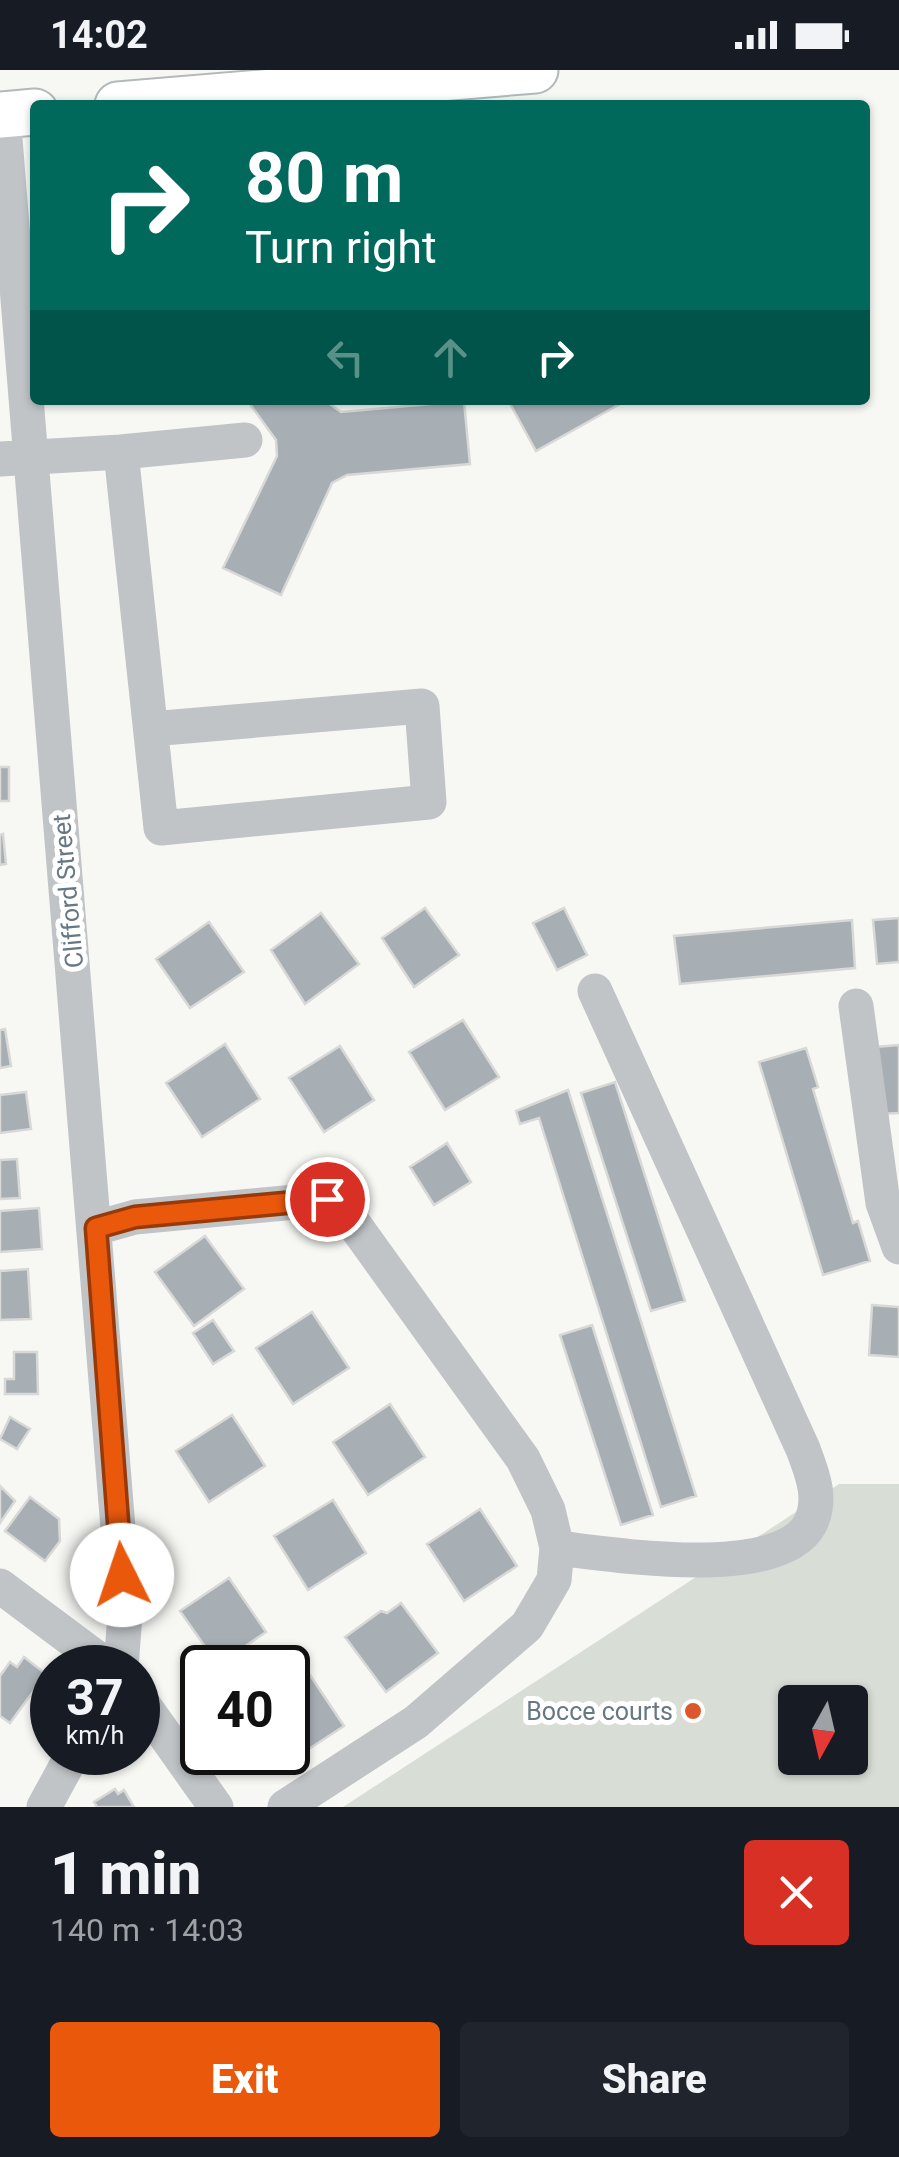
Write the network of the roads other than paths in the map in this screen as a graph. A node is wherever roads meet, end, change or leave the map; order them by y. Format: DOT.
graph roads {
  1 [pos="535,70"];
  2 [pos="343,78"];
  3 [pos="160,100"];
  4 [pos="13,114"];
  5 [pos="245,440"];
  6 [pos="121,452"];
  7 [pos="16,457"];
  8 [pos="151,729"];
  9 [pos="594,991"];
  10 [pos="856,1006"];
  11 [pos="96,1228"];
  12 [pos="899,1246"];
  13 [pos="556,1548"];
  14 [pos="0,1586"];
  15 [pos="79,1645"];
  16 [pos="122,1645"];
  17 [pos="160,1728"];
  18 [pos="61,1775"];
  19 [pos="44,1807"];
  20 [pos="216,1807"];
  21 [pos="285,1807"];
  1 -- 2 [label="main road"];
  2 -- 3 [label="main road"];
  4 -- 7 [label="street, Clifford Street"];
  5 -- 6 [label="street"];
  6 -- 7 [label="street"];
  6 -- 8 [label="street"];
  7 -- 11 [label="street, Clifford Street"];
  8 -- 8 [label="street"];
  9 -- 13 [label="street"];
  10 -- 12 [label="street"];
  11 -- 13 [label="street"];
  11 -- 16 [label="street, Clifford Street"];
  13 -- 21 [label="street"];
  14 -- 15 [label="street"];
  17 -- 20 [label="street"];
  18 -- 19 [label="street"];
}
